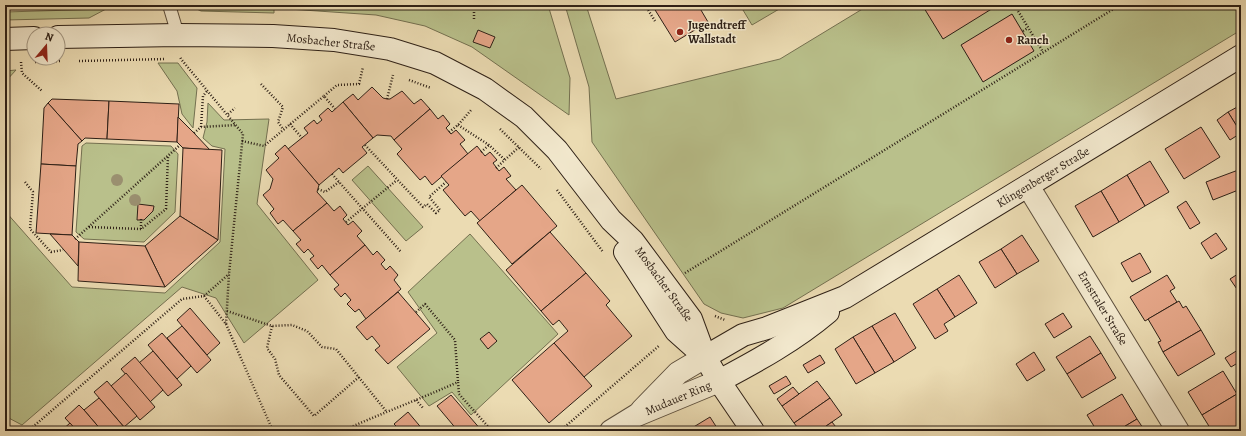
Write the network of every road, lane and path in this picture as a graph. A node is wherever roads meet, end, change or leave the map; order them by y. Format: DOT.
graph roads {
  1 [pos="51,5"];
  2 [pos="169,5"];
  3 [pos="474,5"];
  4 [pos="645,5"];
  5 [pos="1120,5"];
  6 [pos="1015,6"];
  7 [pos="5,7"];
  8 [pos="474,19"];
  9 [pos="655,21"];
  10 [pos="1028,28"];
  11 [pos="1023,32"];
  12 [pos="178,35"];
  13 [pos="66,37"];
  14 [pos="26,38"];
  15 [pos="5,39"];
  16 [pos="1043,52"];
  17 [pos="1241,56"];
  18 [pos="181,59"];
  19 [pos="188,59"];
  20 [pos="74,61"];
  21 [pos="16,62"];
  22 [pos="356,66"];
  23 [pos="363,67"];
  24 [pos="370,69"];
  25 [pos="400,77"];
  26 [pos="408,80"];
  27 [pos="261,84"];
  28 [pos="42,91"];
  29 [pos="207,91"];
  30 [pos="437,91"];
  31 [pos="324,96"];
  32 [pos="386,99"];
  33 [pos="465,105"];
  34 [pos="235,108"];
  35 [pos="335,109"];
  36 [pos="228,114"];
  37 [pos="290,124"];
  38 [pos="236,125"];
  39 [pos="458,125"];
  40 [pos="201,127"];
  41 [pos="498,127"];
  42 [pos="283,129"];
  43 [pos="449,132"];
  44 [pos="194,133"];
  45 [pos="302,138"];
  46 [pos="242,142"];
  47 [pos="180,145"];
  48 [pos="365,145"];
  49 [pos="489,145"];
  50 [pos="519,147"];
  51 [pos="481,152"];
  52 [pos="168,156"];
  53 [pos="505,160"];
  54 [pos="496,168"];
  55 [pos="544,171"];
  56 [pos="332,174"];
  57 [pos="397,180"];
  58 [pos="25,182"];
  59 [pos="339,182"];
  60 [pos="446,182"];
  61 [pos="553,184"];
  62 [pos="1028,186"];
  63 [pos="318,189"];
  64 [pos="363,208"];
  65 [pos="141,220"];
  66 [pos="611,220"];
  67 [pos="346,222"];
  68 [pos="89,227"];
  69 [pos="141,229"];
  70 [pos="75,239"];
  71 [pos="63,250"];
  72 [pos="401,252"];
  73 [pos="607,258"];
  74 [pos="686,272"];
  75 [pos="229,274"];
  76 [pos="204,296"];
  77 [pos="845,297"];
  78 [pos="227,311"];
  79 [pos="416,312"];
  80 [pos="226,324"];
  81 [pos="272,326"];
  82 [pos="676,331"];
  83 [pos="705,357"];
  84 [pos="359,377"];
  85 [pos="719,381"];
  86 [pos="458,382"];
  87 [pos="416,400"];
  88 [pos="423,408"];
  89 [pos="386,411"];
  90 [pos="637,415"];
  91 [pos="28,431"];
  92 [pos="274,431"];
  93 [pos="342,431"];
  94 [pos="492,431"];
  95 [pos="560,431"];
  96 [pos="611,431"];
  97 [pos="753,431"];
  98 [pos="1178,431"];
  1 -- 7 [label="path"];
  2 -- 12 [label="lane"];
  3 -- 8 [label="path"];
  4 -- 9 [label="path"];
  5 -- 16 [label="path"];
  6 -- 10 [label="path"];
  10 -- 11 [label="path"];
  10 -- 16 [label="path"];
  12 -- 13 [label="street, Mosbacher Straße"];
  12 -- 18 [label="path"];
  12 -- 66 [label="street, Mosbacher Straße"];
  14 -- 15 [label="street"];
  16 -- 74 [label="path"];
  17 -- 62 [label="street, Klingenberger Straße"];
  18 -- 19 [label="path"];
  18 -- 20 [label="path"];
  18 -- 29 [label="path"];
  21 -- 28 [label="path"];
  22 -- 23 [label="path"];
  23 -- 24 [label="path"];
  23 -- 31 [label="path"];
  25 -- 32 [label="path"];
  26 -- 30 [label="path"];
  27 -- 42 [label="path"];
  29 -- 36 [label="path"];
  29 -- 40 [label="path"];
  31 -- 35 [label="path"];
  31 -- 37 [label="path"];
  33 -- 39 [label="path"];
  34 -- 36 [label="path"];
  36 -- 38 [label="path"];
  37 -- 42 [label="path"];
  37 -- 45 [label="path"];
  38 -- 40 [label="path"];
  38 -- 46 [label="path"];
  39 -- 43 [label="path"];
  39 -- 49 [label="path"];
  40 -- 44 [label="path"];
  41 -- 50 [label="path"];
  42 -- 46 [label="path"];
  46 -- 75 [label="path"];
  47 -- 52 [label="path"];
  48 -- 57 [label="path"];
  49 -- 51 [label="path"];
  49 -- 53 [label="path"];
  50 -- 53 [label="path"];
  50 -- 55 [label="path"];
  52 -- 68 [label="path"];
  52 -- 69 [label="path"];
  53 -- 54 [label="path"];
  56 -- 59 [label="path"];
  57 -- 60 [label="path"];
  57 -- 64 [label="path"];
  58 -- 71 [label="path"];
  59 -- 63 [label="path"];
  59 -- 64 [label="path"];
  61 -- 73 [label="path"];
  62 -- 77 [label="street, Klingenberger Straße"];
  62 -- 98 [label="street, Ernsttaler Straße"];
  64 -- 67 [label="path"];
  64 -- 72 [label="path"];
  65 -- 69 [label="path"];
  66 -- 82 [label="street, Mosbacher Straße"];
  66 -- 83 [label="street, Mosbacher Straße"];
  68 -- 69 [label="path"];
  68 -- 70 [label="path"];
  75 -- 76 [label="path"];
  75 -- 78 [label="path"];
  76 -- 80 [label="path"];
  76 -- 91 [label="path"];
  77 -- 83 [label="street, Klingenberger Straße"];
  77 -- 85 [label="street, Klingenberger Straße"];
  78 -- 80 [label="path"];
  78 -- 81 [label="path"];
  79 -- 86 [label="path"];
  80 -- 92 [label="path"];
  81 -- 84 [label="path"];
  81 -- 84 [label="path"];
  82 -- 83 [label="street, Mosbacher Straße"];
  82 -- 95 [label="path"];
  83 -- 85 [label="street, Mosbacher Straße"];
  83 -- 90 [label="street, Mudauer Ring"];
  84 -- 89 [label="path"];
  85 -- 90 [label="street, Mudauer Ring"];
  85 -- 97 [label="street, Mosbacher Straße"];
  86 -- 87 [label="path"];
  86 -- 94 [label="path"];
  87 -- 88 [label="path"];
  87 -- 89 [label="path"];
  89 -- 93 [label="path"];
  90 -- 96 [label="street, Mudauer Ring"];
}
